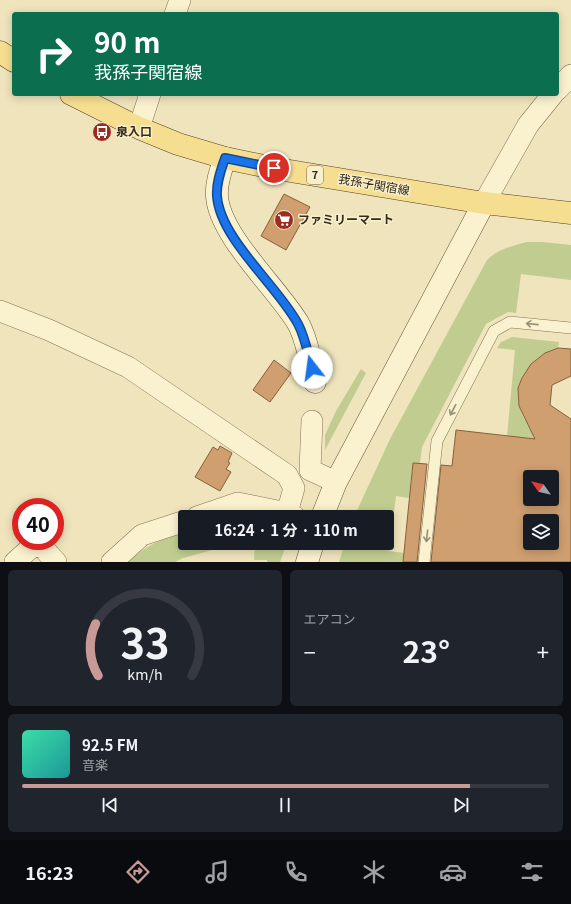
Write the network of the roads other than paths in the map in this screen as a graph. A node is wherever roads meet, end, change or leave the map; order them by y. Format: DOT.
graph roads {
  1 [pos="180,0"];
  2 [pos="176,12"];
  3 [pos="0,52"];
  4 [pos="12,60"];
  5 [pos="571,75"];
  6 [pos="559,88"];
  7 [pos="75,96"];
  8 [pos="149,96"];
  9 [pos="551,96"];
  10 [pos="139,128"];
  11 [pos="225,158"];
  12 [pos="484,203"];
  13 [pos="571,213"];
  14 [pos="0,311"];
  15 [pos="571,328"];
  16 [pos="315,382"];
  17 [pos="312,421"];
  18 [pos="336,482"];
  19 [pos="218,510"];
  20 [pos="269,510"];
  21 [pos="292,510"];
  22 [pos="325,510"];
  23 [pos="178,523"];
  24 [pos="311,550"];
  25 [pos="15,562"];
  26 [pos="56,562"];
  27 [pos="112,562"];
  28 [pos="307,562"];
  29 [pos="424,562"];
  1 -- 2 [label="street"];
  3 -- 4 [label="main road"];
  5 -- 6 [label="street"];
  7 -- 10 [label="main road, 我孫子関宿線 / 7"];
  8 -- 10 [label="street"];
  9 -- 12 [label="street"];
  10 -- 11 [label="main road, 我孫子関宿線 / 7"];
  11 -- 12 [label="main road, 我孫子関宿線 / 7"];
  11 -- 16 [label="street"];
  12 -- 13 [label="main road, 我孫子関宿線 / 7"];
  12 -- 18 [label="street"];
  14 -- 21 [label="street"];
  15 -- 29 [label="lane, one-way"];
  17 -- 18 [label="street"];
  18 -- 22 [label="street"];
  19 -- 20 [label="street"];
  23 -- 27 [label="street"];
  24 -- 28 [label="street"];
  25 -- 26 [label="street"];
}
